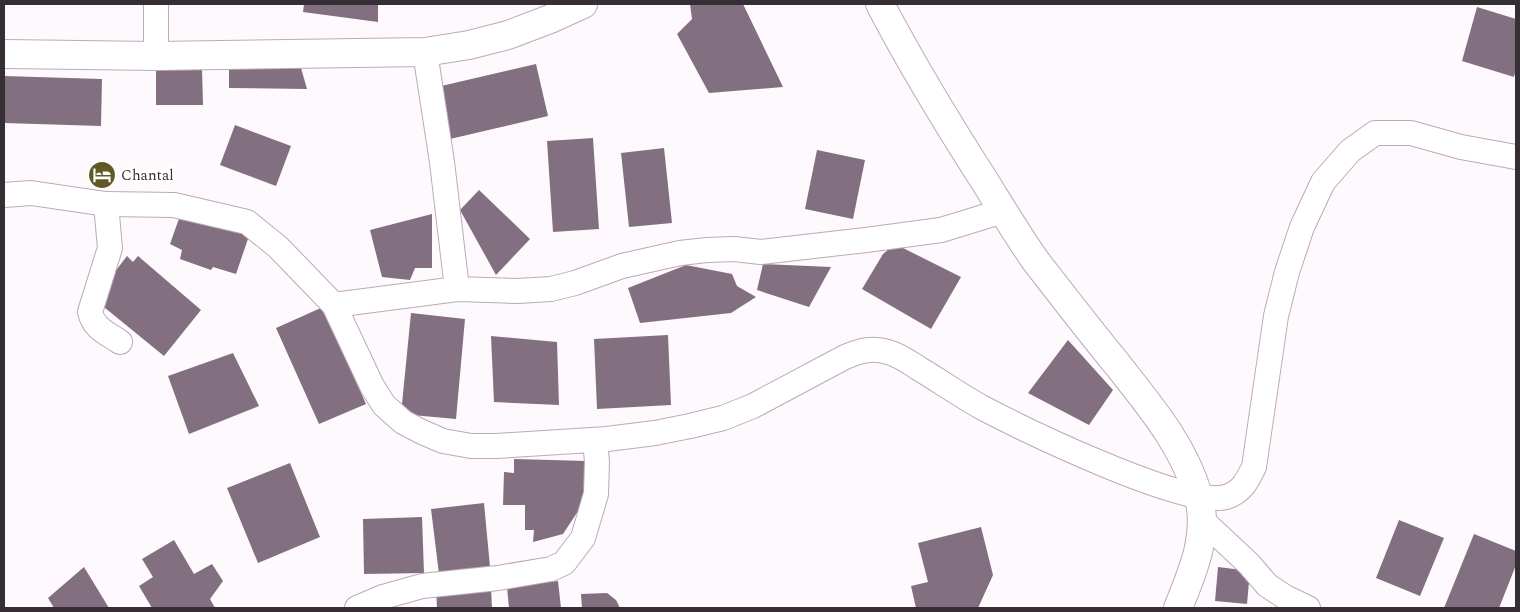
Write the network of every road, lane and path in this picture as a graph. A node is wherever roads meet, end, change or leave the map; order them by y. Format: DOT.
graph roads {
  1 [pos="156,4"];
  2 [pos="583,4"];
  3 [pos="880,4"];
  4 [pos="425,52"];
  5 [pos="4,54"];
  6 [pos="156,56"];
  7 [pos="1516,157"];
  8 [pos="4,195"];
  9 [pos="106,204"];
  10 [pos="1003,211"];
  11 [pos="457,289"];
  12 [pos="334,305"];
  13 [pos="120,342"];
  14 [pos="595,440"];
  15 [pos="1201,509"];
  16 [pos="356,608"];
  17 [pos="1178,608"];
  18 [pos="1308,608"];
  1 -- 6 [label="street"];
  2 -- 4 [label="street"];
  3 -- 10 [label="street"];
  4 -- 6 [label="street"];
  4 -- 11 [label="street"];
  5 -- 6 [label="street"];
  7 -- 15 [label="street"];
  8 -- 9 [label="street"];
  9 -- 12 [label="street"];
  9 -- 13 [label="street"];
  10 -- 11 [label="street"];
  10 -- 15 [label="street"];
  11 -- 12 [label="street"];
  12 -- 14 [label="street"];
  14 -- 15 [label="street"];
  14 -- 16 [label="street"];
  15 -- 17 [label="street"];
  15 -- 18 [label="street"];
}
